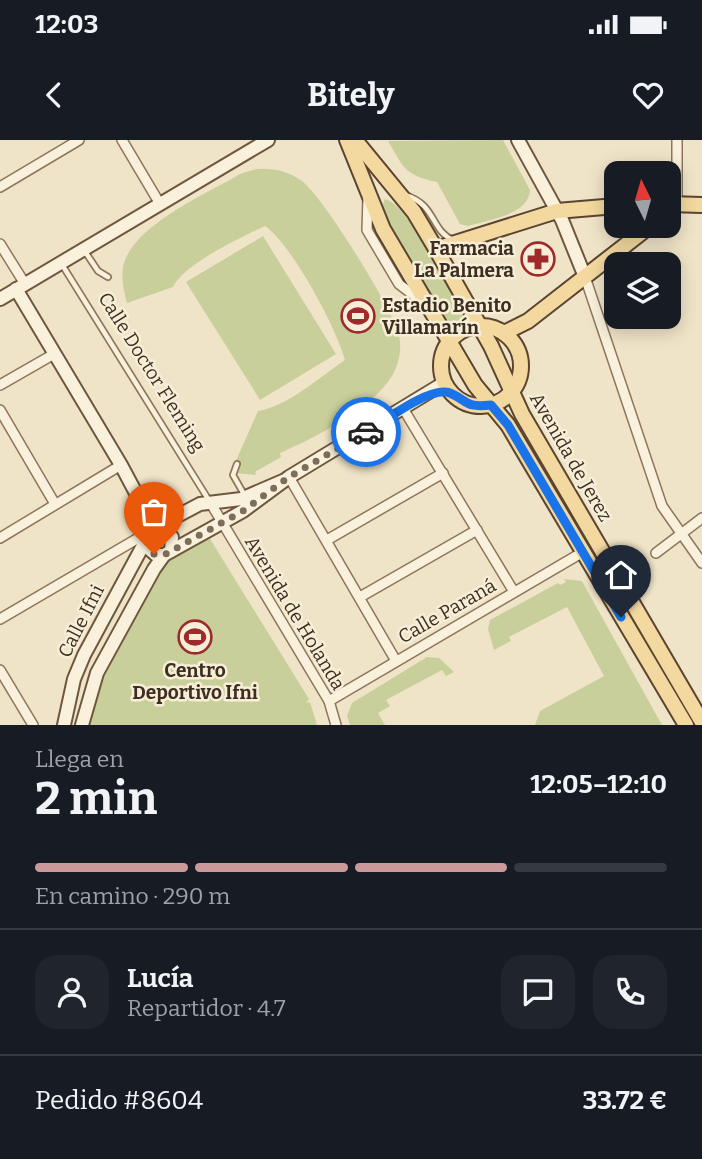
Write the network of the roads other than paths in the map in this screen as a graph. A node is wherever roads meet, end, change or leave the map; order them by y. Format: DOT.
graph roads {
  1 [pos="79,140"];
  2 [pos="122,140"];
  3 [pos="268,140"];
  4 [pos="347,140"];
  5 [pos="355,140"];
  6 [pos="677,140"];
  7 [pos="521,141"];
  8 [pos="675,161"];
  9 [pos="0,187"];
  10 [pos="398,193"];
  11 [pos="160,204"];
  12 [pos="702,205"];
  13 [pos="681,206"];
  14 [pos="604,207"];
  15 [pos="557,211"];
  16 [pos="441,233"];
  17 [pos="635,238"];
  18 [pos="463,240"];
  19 [pos="0,244"];
  20 [pos="83,249"];
  21 [pos="436,249"];
  22 [pos="61,262"];
  23 [pos="108,277"];
  24 [pos="585,277"];
  25 [pos="21,286"];
  26 [pos="0,299"];
  27 [pos="528,321"];
  28 [pos="479,326"];
  29 [pos="504,333"];
  30 [pos="448,342"];
  31 [pos="518,353"];
  32 [pos="54,354"];
  33 [pos="0,385"];
  34 [pos="443,389"];
  35 [pos="511,392"];
  36 [pos="491,405"];
  37 [pos="0,410"];
  38 [pos="404,410"];
  39 [pos="237,464"];
  40 [pos="121,465"];
  41 [pos="443,473"];
  42 [pos="287,479"];
  43 [pos="246,497"];
  44 [pos="211,502"];
  45 [pos="55,504"];
  46 [pos="702,518"];
  47 [pos="220,522"];
  48 [pos="477,530"];
  49 [pos="152,531"];
  50 [pos="680,536"];
  51 [pos="0,538"];
  52 [pos="327,540"];
  53 [pos="583,552"];
  54 [pos="168,553"];
  55 [pos="656,553"];
  56 [pos="639,562"];
  57 [pos="702,563"];
  58 [pos="617,575"];
  59 [pos="514,592"];
  60 [pos="360,597"];
  61 [pos="0,619"];
  62 [pos="396,661"];
  63 [pos="0,670"];
  64 [pos="11,688"];
  65 [pos="0,694"];
  66 [pos="329,701"];
  67 [pos="702,722"];
  68 [pos="33,725"];
  69 [pos="64,725"];
  70 [pos="82,725"];
  71 [pos="336,725"];
  72 [pos="686,725"];
  1 -- 9 [label="street"];
  2 -- 11 [label="street"];
  3 -- 11 [label="main road"];
  4 -- 30 [label="main road, Avenida de Jerez"];
  5 -- 10 [label="main road, Avenida de Jerez"];
  6 -- 8 [label="street"];
  7 -- 15 [label="main road"];
  10 -- 16 [label="lane"];
  10 -- 21 [label="main road, Avenida de Jerez"];
  11 -- 20 [label="main road"];
  12 -- 13 [label="main road"];
  14 -- 15 [label="main road"];
  15 -- 18 [label="main road"];
  15 -- 24 [label="main road"];
  16 -- 18 [label="lane"];
  16 -- 21 [label="lane"];
  17 -- 24 [label="main road"];
  18 -- 21 [label="main road"];
  19 -- 25 [label="street"];
  20 -- 22 [label="main road"];
  20 -- 23 [label="lane"];
  21 -- 28 [label="main road, Avenida de Jerez"];
  22 -- 25 [label="main road"];
  22 -- 44 [label="lane, Calle Doctor Fleming"];
  24 -- 27 [label="main road"];
  24 -- 50 [label="street"];
  25 -- 26 [label="main road"];
  25 -- 32 [label="main road"];
  27 -- 29 [label="main road"];
  27 -- 31 [label="main road"];
  28 -- 29 [label="main road"];
  28 -- 30 [label="main road"];
  28 -- 35 [label="main road, Avenida de Jerez"];
  29 -- 31 [label="main road"];
  30 -- 34 [label="main road"];
  30 -- 36 [label="main road, Avenida de Jerez"];
  31 -- 35 [label="main road"];
  32 -- 33 [label="street"];
  32 -- 40 [label="main road"];
  34 -- 36 [label="main road"];
  34 -- 38 [label="main road"];
  35 -- 36 [label="main road"];
  35 -- 58 [label="main road, Avenida de Jerez"];
  36 -- 53 [label="main road, Avenida de Jerez"];
  37 -- 45 [label="street"];
  38 -- 41 [label="street"];
  38 -- 42 [label="main road"];
  39 -- 43 [label="lane"];
  40 -- 45 [label="street"];
  40 -- 49 [label="main road"];
  41 -- 48 [label="street"];
  41 -- 52 [label="street"];
  42 -- 43 [label="main road"];
  42 -- 47 [label="main road"];
  42 -- 52 [label="street"];
  43 -- 44 [label="main road"];
  44 -- 47 [label="street, Avenida de Holanda"];
  44 -- 49 [label="main road"];
  45 -- 51 [label="street"];
  46 -- 50 [label="street"];
  47 -- 54 [label="main road"];
  47 -- 66 [label="street, Avenida de Holanda"];
  48 -- 59 [label="street"];
  48 -- 60 [label="street"];
  49 -- 54 [label="main road"];
  49 -- 54 [label="main road"];
  49 -- 61 [label="street"];
  49 -- 69 [label="main road, Calle Ifni"];
  50 -- 55 [label="street"];
  50 -- 57 [label="street"];
  52 -- 60 [label="street"];
  53 -- 59 [label="street, Calle Paraná"];
  53 -- 72 [label="main road, Avenida de Jerez"];
  54 -- 70 [label="main road, Calle Ifni"];
  56 -- 58 [label="street"];
  58 -- 67 [label="main road, Avenida de Jerez"];
  59 -- 62 [label="street, Calle Paraná"];
  60 -- 62 [label="street"];
  62 -- 66 [label="street, Calle Paraná"];
  63 -- 64 [label="street"];
  64 -- 65 [label="street"];
  64 -- 68 [label="street"];
  66 -- 71 [label="street, Avenida de Holanda"];
}
